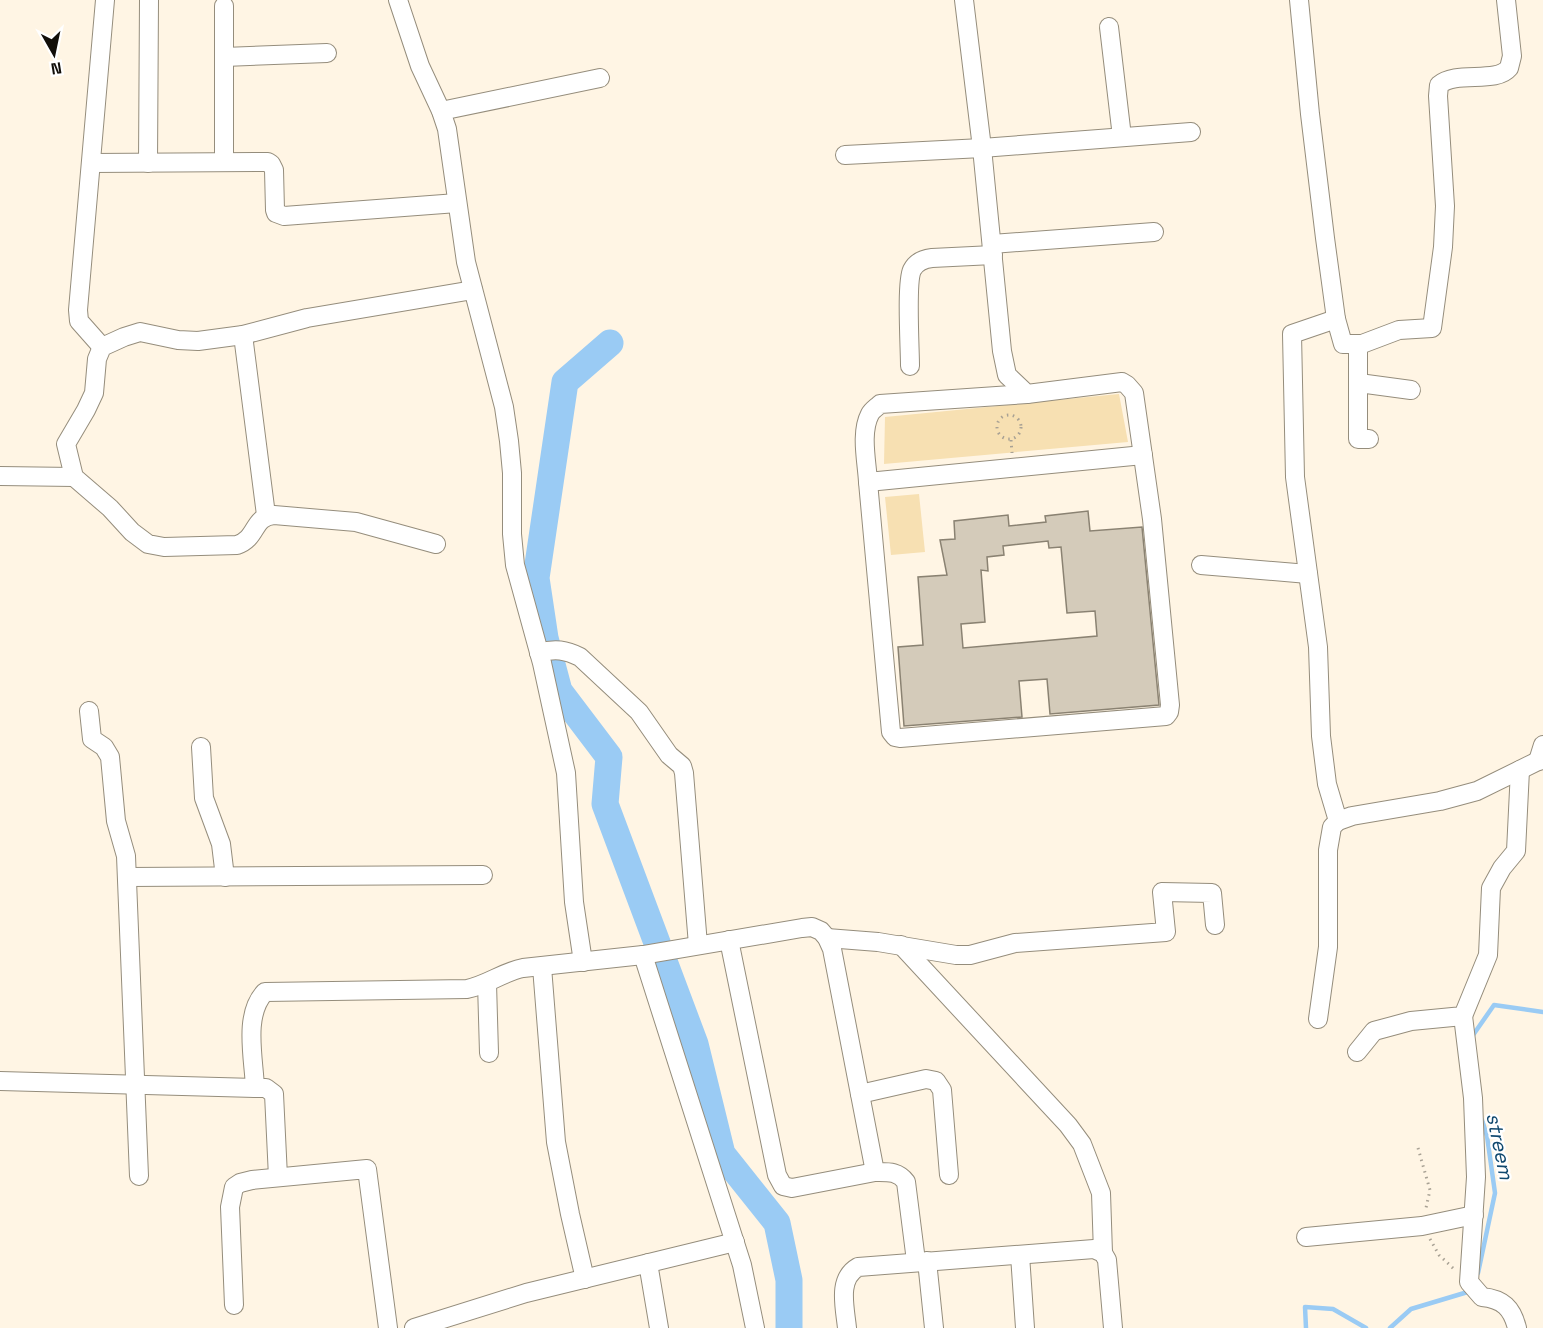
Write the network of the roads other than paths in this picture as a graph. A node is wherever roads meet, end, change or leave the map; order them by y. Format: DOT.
graph roads {
  1 [pos="105,0"];
  2 [pos="149,0"];
  3 [pos="398,0"];
  4 [pos="964,0"];
  5 [pos="1299,0"];
  6 [pos="1506,0"];
  7 [pos="224,6"];
  8 [pos="1109,27"];
  9 [pos="327,53"];
  10 [pos="224,57"];
  11 [pos="600,78"];
  12 [pos="441,111"];
  13 [pos="1191,132"];
  14 [pos="1122,137"];
  15 [pos="982,148"];
  16 [pos="845,155"];
  17 [pos="224,162"];
  18 [pos="91,163"];
  19 [pos="148,163"];
  20 [pos="457,203"];
  21 [pos="1154,232"];
  22 [pos="992,250"];
  23 [pos="473,290"];
  24 [pos="1336,319"];
  25 [pos="243,335"];
  26 [pos="1358,344"];
  27 [pos="102,347"];
  28 [pos="910,366"];
  29 [pos="1007,375"];
  30 [pos="1359,383"];
  31 [pos="1411,390"];
  32 [pos="1027,393"];
  33 [pos="990,396"];
  34 [pos="1369,440"];
  35 [pos="1143,454"];
  36 [pos="0,476"];
  37 [pos="74,477"];
  38 [pos="868,482"];
  39 [pos="266,515"];
  40 [pos="436,544"];
  41 [pos="1202,565"];
  42 [pos="1308,574"];
  43 [pos="546,651"];
  44 [pos="89,711"];
  45 [pos="201,747"];
  46 [pos="1541,755"];
  47 [pos="1520,770"];
  48 [pos="1338,821"];
  49 [pos="483,876"];
  50 [pos="128,877"];
  51 [pos="225,877"];
  52 [pos="1215,925"];
  53 [pos="827,938"];
  54 [pos="729,940"];
  55 [pos="698,945"];
  56 [pos="901,945"];
  57 [pos="646,954"];
  58 [pos="583,962"];
  59 [pos="542,967"];
  60 [pos="487,983"];
  61 [pos="1463,1016"];
  62 [pos="1318,1019"];
  63 [pos="1358,1052"];
  64 [pos="489,1053"];
  65 [pos="0,1081"];
  66 [pos="136,1085"];
  67 [pos="255,1088"];
  68 [pos="860,1094"];
  69 [pos="875,1172"];
  70 [pos="949,1175"];
  71 [pos="139,1176"];
  72 [pos="278,1177"];
  73 [pos="1474,1215"];
  74 [pos="1306,1237"];
  75 [pos="735,1242"];
  76 [pos="1103,1253"];
  77 [pos="1020,1255"];
  78 [pos="922,1261"];
  79 [pos="648,1263"];
  80 [pos="585,1279"];
  81 [pos="234,1305"];
  82 [pos="387,1328"];
  83 [pos="414,1328"];
  84 [pos="658,1328"];
  85 [pos="755,1328"];
  86 [pos="847,1328"];
  87 [pos="934,1328"];
  88 [pos="1025,1328"];
  89 [pos="1113,1328"];
  90 [pos="1517,1328"];
  1 -- 18 [label="street"];
  2 -- 19 [label="street"];
  3 -- 12 [label="street"];
  4 -- 15 [label="street"];
  5 -- 24 [label="street"];
  6 -- 26 [label="street"];
  7 -- 10 [label="street"];
  8 -- 14 [label="street"];
  9 -- 10 [label="street"];
  10 -- 17 [label="street"];
  11 -- 12 [label="street"];
  12 -- 20 [label="street"];
  13 -- 14 [label="street"];
  14 -- 15 [label="street"];
  15 -- 16 [label="street"];
  15 -- 22 [label="street"];
  17 -- 19 [label="street"];
  17 -- 20 [label="street"];
  18 -- 19 [label="street"];
  18 -- 27 [label="street"];
  20 -- 23 [label="street"];
  21 -- 22 [label="street"];
  22 -- 28 [label="street"];
  22 -- 29 [label="street"];
  23 -- 25 [label="street"];
  23 -- 43 [label="street"];
  24 -- 26 [label="street"];
  24 -- 42 [label="street"];
  25 -- 27 [label="street"];
  25 -- 39 [label="street"];
  26 -- 30 [label="street"];
  27 -- 37 [label="street"];
  29 -- 32 [label="street"];
  29 -- 33 [label="street"];
  30 -- 31 [label="street"];
  30 -- 34 [label="street"];
  32 -- 33 [label="street"];
  32 -- 35 [label="street"];
  33 -- 38 [label="street"];
  35 -- 38 [label="street"];
  35 -- 38 [label="street"];
  36 -- 37 [label="street"];
  37 -- 39 [label="street"];
  39 -- 40 [label="street"];
  41 -- 42 [label="street"];
  42 -- 48 [label="street"];
  43 -- 55 [label="street"];
  43 -- 58 [label="street"];
  44 -- 50 [label="street"];
  45 -- 51 [label="street"];
  46 -- 47 [label="street"];
  47 -- 48 [label="street"];
  47 -- 61 [label="street"];
  48 -- 62 [label="street"];
  49 -- 51 [label="street"];
  50 -- 51 [label="street"];
  50 -- 66 [label="street"];
  52 -- 56 [label="street"];
  53 -- 54 [label="street"];
  53 -- 56 [label="street"];
  53 -- 68 [label="street"];
  54 -- 55 [label="street"];
  54 -- 69 [label="street"];
  55 -- 57 [label="street"];
  56 -- 76 [label="street"];
  57 -- 58 [label="street"];
  57 -- 75 [label="street"];
  58 -- 59 [label="street"];
  59 -- 60 [label="street"];
  59 -- 80 [label="street"];
  60 -- 64 [label="street"];
  60 -- 67 [label="street"];
  61 -- 63 [label="street"];
  61 -- 73 [label="street"];
  65 -- 66 [label="street"];
  66 -- 67 [label="street"];
  66 -- 71 [label="street"];
  67 -- 72 [label="street"];
  68 -- 69 [label="street"];
  68 -- 70 [label="street"];
  69 -- 78 [label="street"];
  72 -- 81 [label="street"];
  72 -- 82 [label="street"];
  73 -- 74 [label="street"];
  73 -- 90 [label="street"];
  75 -- 79 [label="street"];
  75 -- 85 [label="street"];
  76 -- 77 [label="street"];
  76 -- 89 [label="street"];
  77 -- 78 [label="street"];
  77 -- 88 [label="street"];
  78 -- 86 [label="street"];
  78 -- 87 [label="street"];
  79 -- 80 [label="street"];
  79 -- 84 [label="street"];
  80 -- 83 [label="street"];
}
